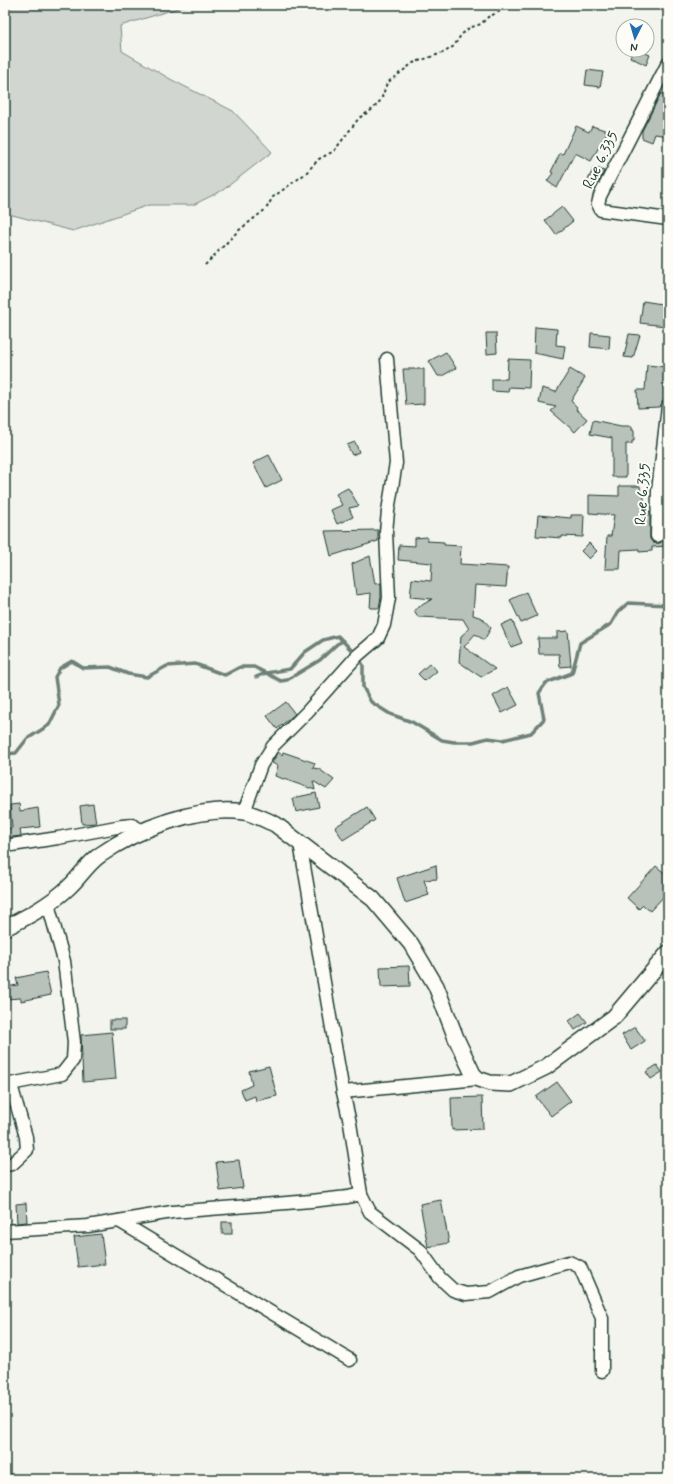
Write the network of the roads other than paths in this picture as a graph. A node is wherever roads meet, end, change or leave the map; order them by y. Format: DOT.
graph roads {
  1 [pos="668,63"];
  2 [pos="668,219"];
  3 [pos="386,358"];
  4 [pos="668,406"];
  5 [pos="657,536"];
  6 [pos="244,812"];
  7 [pos="143,831"];
  8 [pos="300,843"];
  9 [pos="5,846"];
  10 [pos="48,904"];
  11 [pos="5,928"];
  12 [pos="668,953"];
  13 [pos="478,1079"];
  14 [pos="8,1085"];
  15 [pos="343,1092"];
  16 [pos="5,1165"];
  17 [pos="361,1194"];
  18 [pos="119,1221"];
  19 [pos="5,1231"];
  20 [pos="350,1360"];
  21 [pos="602,1371"];
  1 -- 2 [label="street, Rue 6.335"];
  3 -- 6 [label="street"];
  4 -- 5 [label="street, Rue 6.335"];
  6 -- 7 [label="street"];
  6 -- 8 [label="street"];
  7 -- 9 [label="street"];
  7 -- 10 [label="street"];
  8 -- 13 [label="street"];
  8 -- 15 [label="street"];
  10 -- 11 [label="street"];
  10 -- 14 [label="street"];
  12 -- 13 [label="street"];
  13 -- 15 [label="street"];
  14 -- 16 [label="street"];
  15 -- 17 [label="street"];
  17 -- 18 [label="street"];
  17 -- 21 [label="street"];
  18 -- 19 [label="street"];
  18 -- 20 [label="street"];
}
